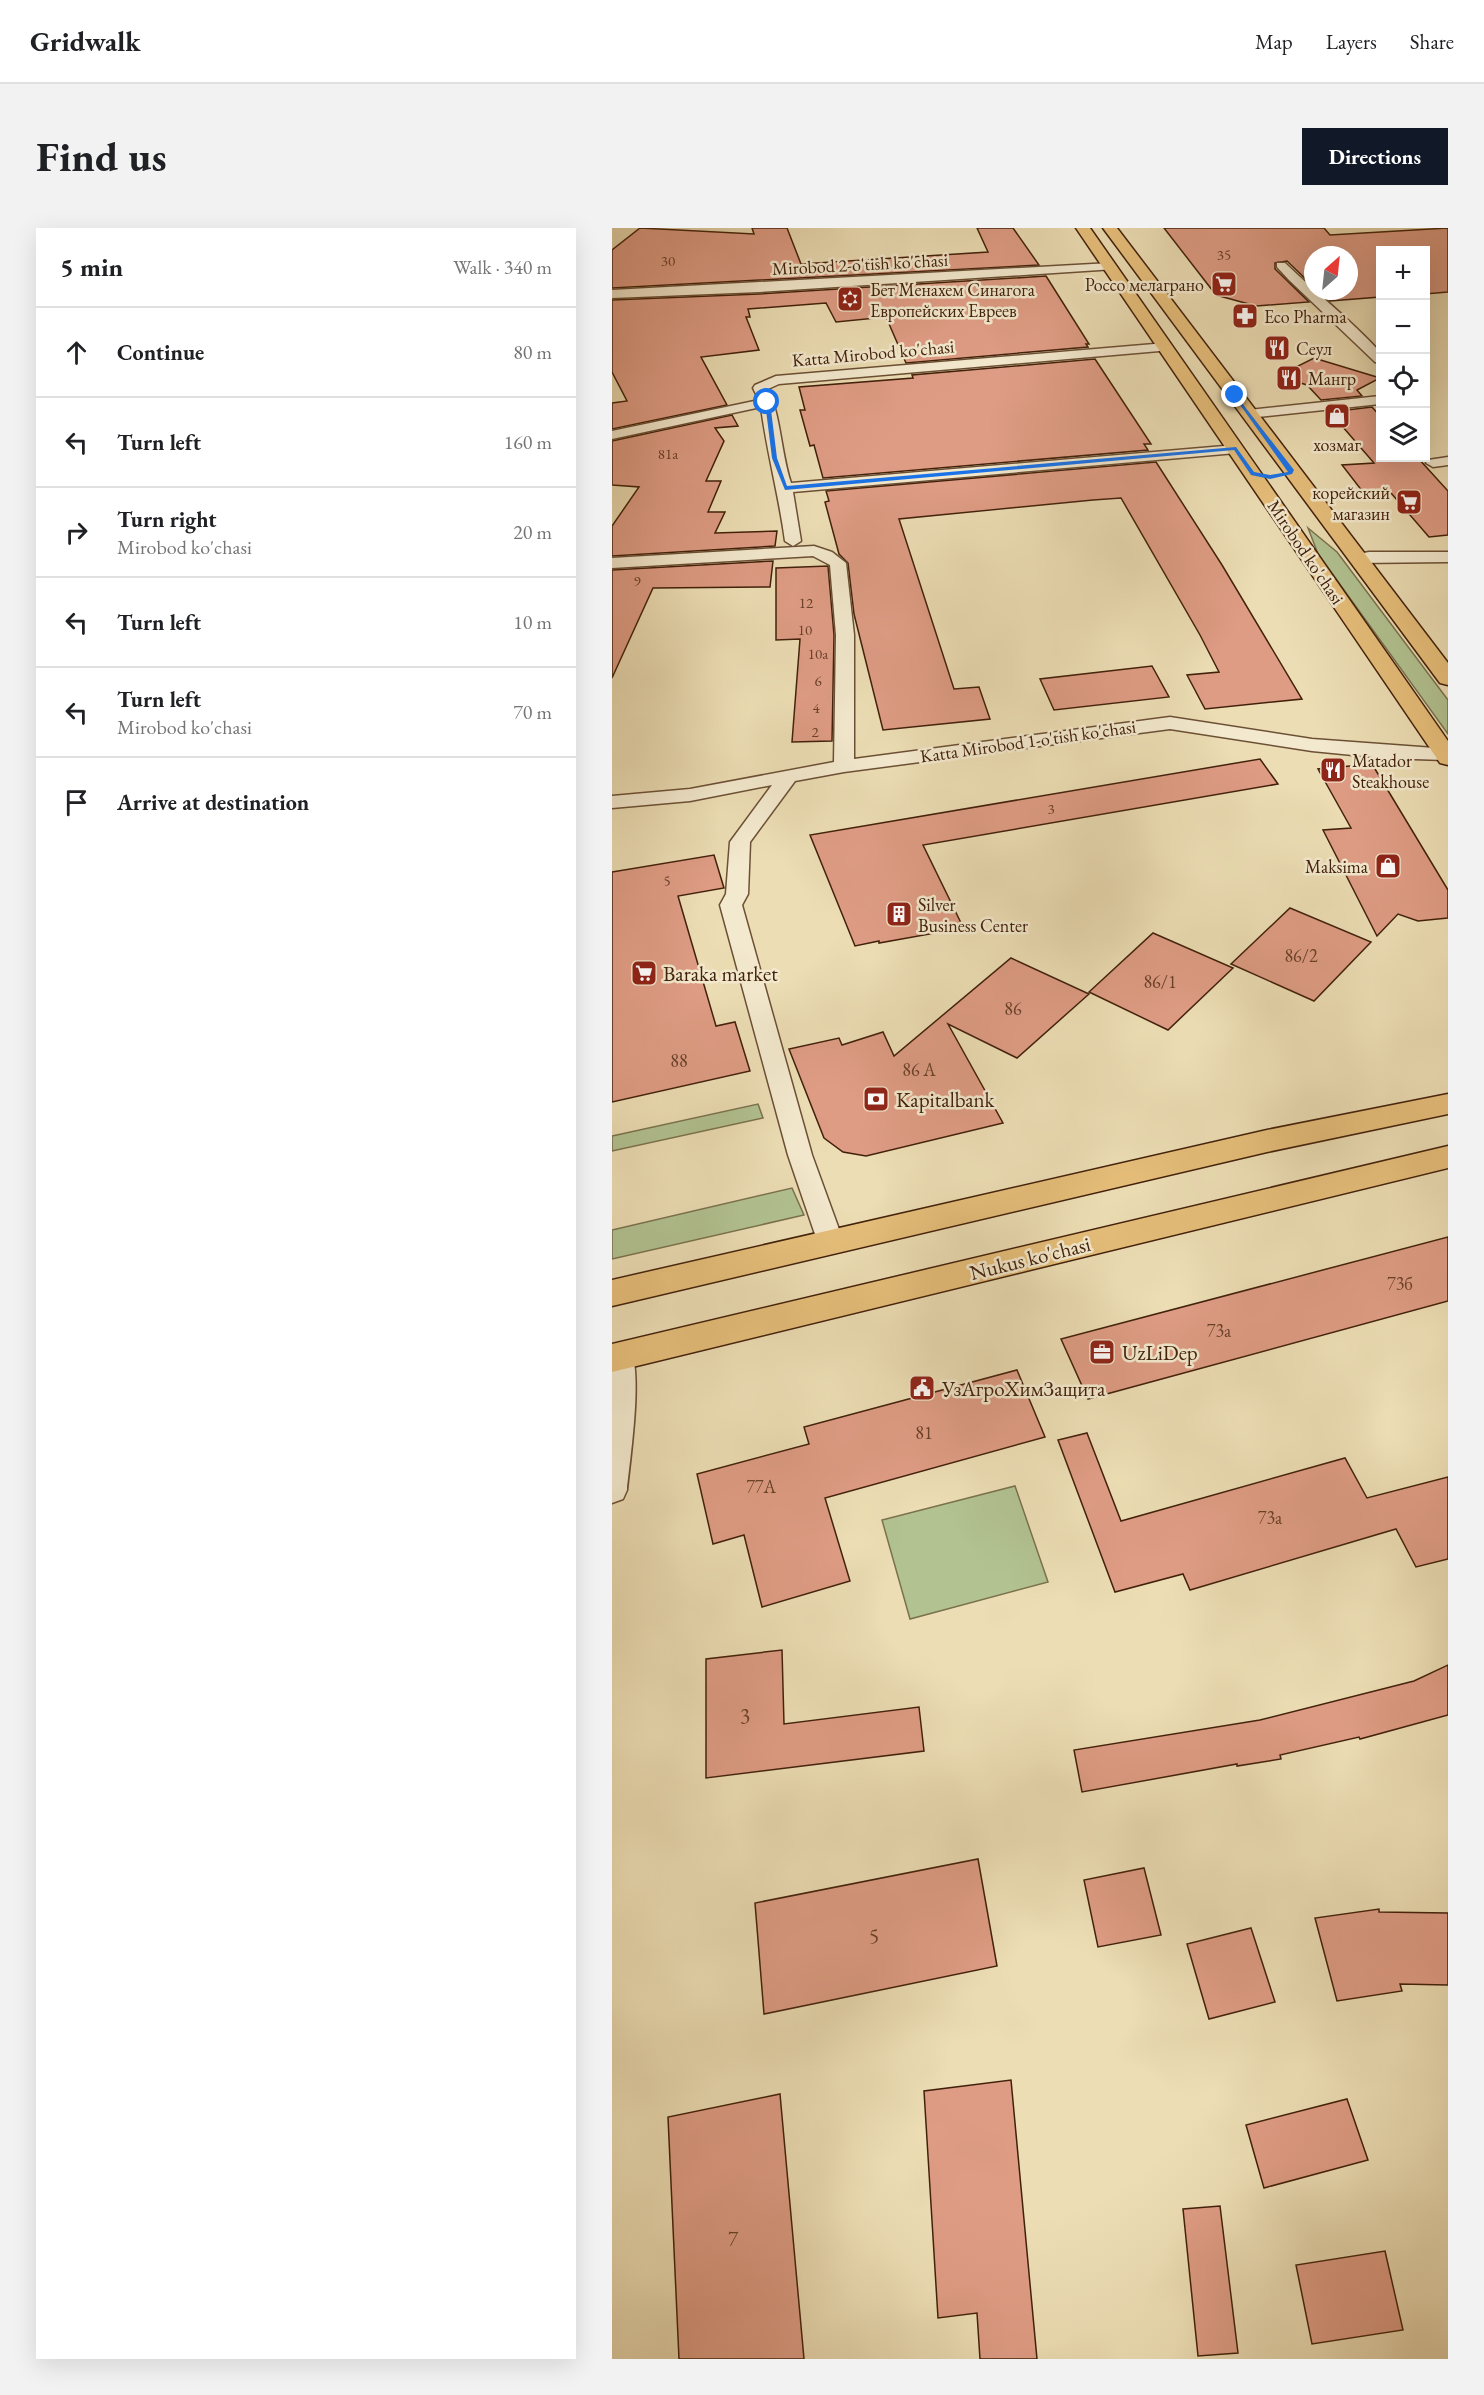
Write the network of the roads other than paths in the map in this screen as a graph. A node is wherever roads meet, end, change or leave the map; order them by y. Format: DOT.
graph roads {
  1 [pos="1083,228"];
  2 [pos="1110,228"];
  3 [pos="1128,252"];
  4 [pos="1101,253"];
  5 [pos="1281,265"];
  6 [pos="1111,267"];
  7 [pos="612,294"];
  8 [pos="1166,347"];
  9 [pos="1376,355"];
  10 [pos="1376,400"];
  11 [pos="767,402"];
  12 [pos="1250,414"];
  13 [pos="612,435"];
  14 [pos="1236,449"];
  15 [pos="1292,471"];
  16 [pos="1253,474"];
  17 [pos="785,488"];
  18 [pos="793,541"];
  19 [pos="1448,557"];
  20 [pos="1358,558"];
  21 [pos="612,563"];
  22 [pos="1448,678"];
  23 [pos="1447,756"];
  24 [pos="843,766"];
  25 [pos="789,775"];
  26 [pos="612,802"];
  27 [pos="1448,1104"];
  28 [pos="1448,1157"];
  29 [pos="831,1243"];
  30 [pos="612,1293"];
  31 [pos="616,1357"];
  32 [pos="612,1490"];
  1 -- 4 [label="main road, Mirobod ko'chasi"];
  2 -- 3 [label="main road, Mirobod ko'chasi"];
  3 -- 4 [label="main road"];
  3 -- 12 [label="main road, Mirobod ko'chasi"];
  4 -- 6 [label="main road, Mirobod ko'chasi"];
  5 -- 9 [label="street"];
  6 -- 7 [label="street, Mirobod 2-o'tish ko'chasi"];
  6 -- 8 [label="main road, Mirobod ko'chasi"];
  8 -- 11 [label="street, Katta Mirobod ko'chasi"];
  8 -- 14 [label="main road, Mirobod ko'chasi"];
  10 -- 12 [label="street"];
  11 -- 13 [label="street"];
  11 -- 17 [label="street"];
  12 -- 15 [label="main road, Mirobod ko'chasi"];
  14 -- 16 [label="main road, Mirobod ko'chasi"];
  14 -- 17 [label="street"];
  15 -- 16 [label="main road"];
  15 -- 20 [label="main road, Mirobod ko'chasi"];
  16 -- 23 [label="main road, Mirobod ko'chasi"];
  17 -- 18 [label="street"];
  19 -- 20 [label="street"];
  20 -- 22 [label="main road, Mirobod ko'chasi"];
  21 -- 24 [label="street"];
  23 -- 24 [label="street, Katta Mirobod 1-o'tish ko'chasi"];
  24 -- 25 [label="street, Katta Mirobod 1-o'tish ko'chasi"];
  25 -- 26 [label="street, Katta Mirobod 1-o'tish ko'chasi"];
  25 -- 29 [label="street"];
  27 -- 29 [label="main road"];
  28 -- 31 [label="main road, Nukus ko'chasi"];
  29 -- 30 [label="main road"];
  31 -- 32 [label="street"];
}
